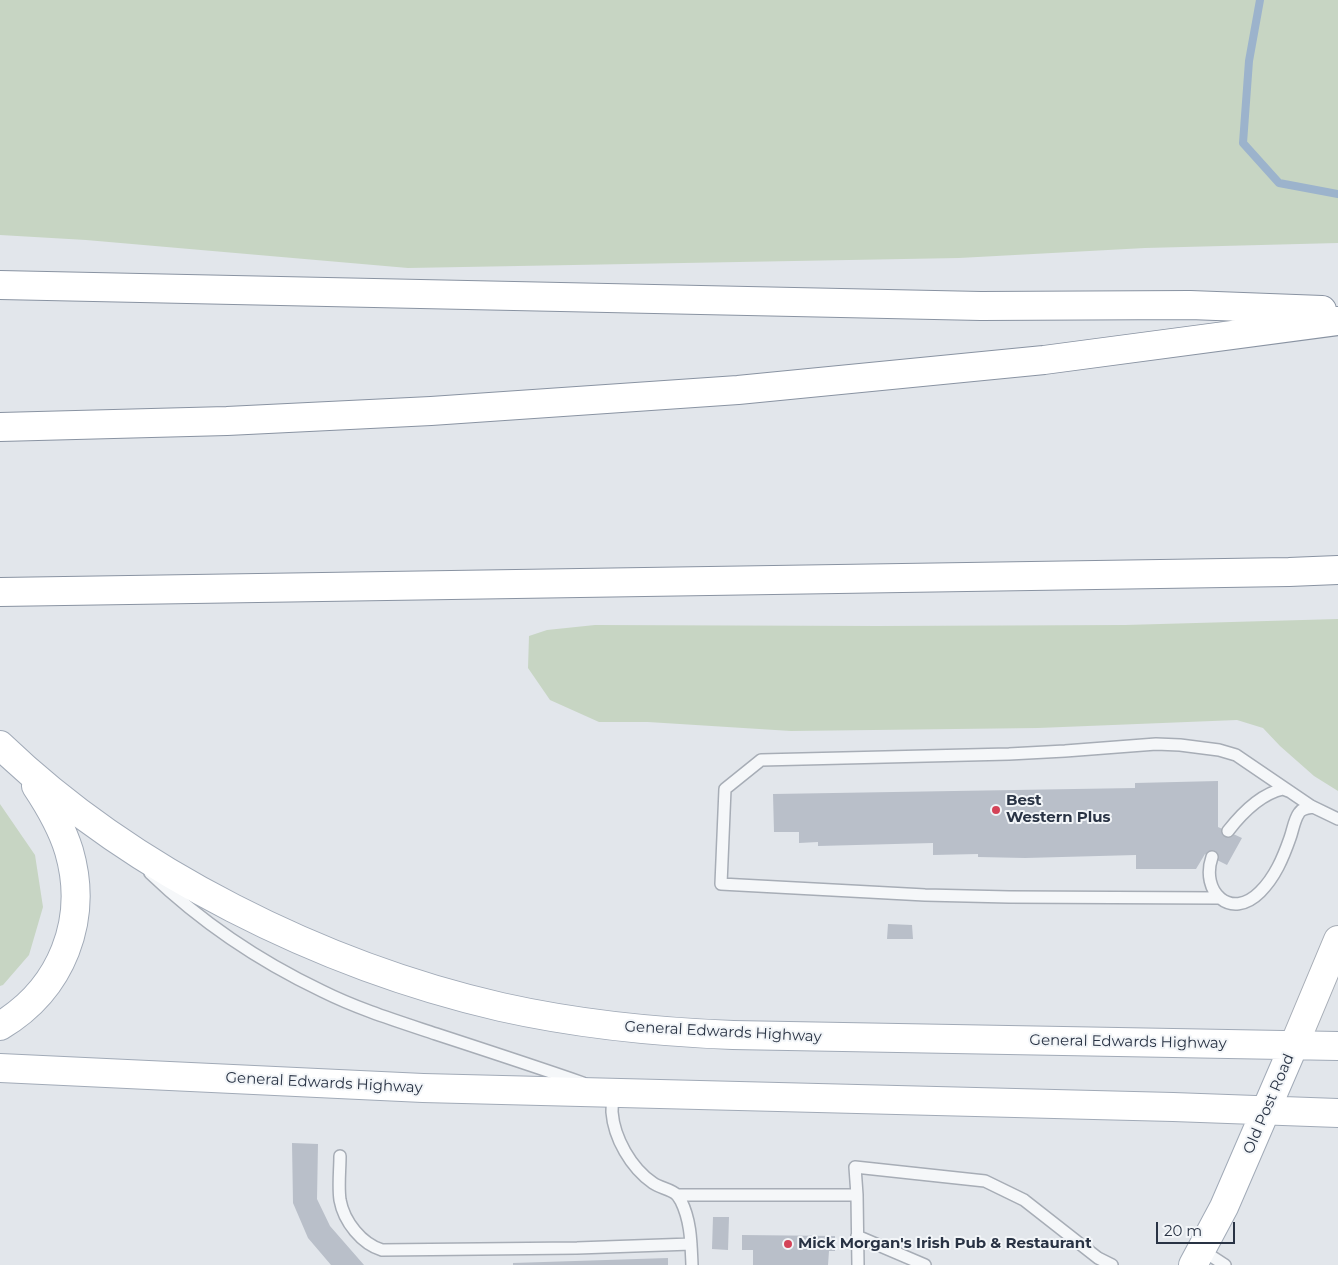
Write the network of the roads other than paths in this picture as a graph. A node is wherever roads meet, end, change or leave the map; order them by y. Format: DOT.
graph roads {
  1 [pos="0,285"];
  2 [pos="1338,311"];
  3 [pos="1338,321"];
  4 [pos="0,427"];
  5 [pos="1338,570"];
  6 [pos="0,592"];
  7 [pos="9,754"];
  8 [pos="1288,791"];
  9 [pos="1313,807"];
  10 [pos="1338,819"];
  11 [pos="1228,831"];
  12 [pos="114,837"];
  13 [pos="1212,857"];
  14 [pos="1218,898"];
  15 [pos="1338,940"];
  16 [pos="0,1026"];
  17 [pos="1294,1045"];
  18 [pos="1338,1046"];
  19 [pos="0,1068"];
  20 [pos="613,1093"];
  21 [pos="1266,1110"];
  22 [pos="1338,1113"];
  23 [pos="340,1156"];
  24 [pos="678,1195"];
  25 [pos="857,1195"];
  26 [pos="858,1236"];
  27 [pos="691,1244"];
  28 [pos="1197,1258"];
  29 [pos="1097,1261"];
  30 [pos="692,1265"];
  31 [pos="858,1265"];
  32 [pos="925,1265"];
  33 [pos="1112,1265"];
  34 [pos="1225,1265"];
  1 -- 2 [label="main road"];
  3 -- 4 [label="main road"];
  5 -- 6 [label="main road"];
  7 -- 12 [label="main road, General Edwards Highway"];
  7 -- 16 [label="main road"];
  8 -- 9 [label="lane"];
  8 -- 11 [label="lane"];
  8 -- 14 [label="lane"];
  9 -- 10 [label="lane"];
  9 -- 14 [label="lane"];
  12 -- 17 [label="main road, General Edwards Highway"];
  12 -- 20 [label="lane"];
  13 -- 14 [label="lane"];
  15 -- 17 [label="main road, Old Post Road"];
  17 -- 18 [label="main road, General Edwards Highway"];
  17 -- 21 [label="main road, Old Post Road"];
  19 -- 20 [label="main road, General Edwards Highway"];
  20 -- 21 [label="main road, General Edwards Highway"];
  20 -- 24 [label="lane"];
  21 -- 22 [label="main road, General Edwards Highway"];
  21 -- 28 [label="main road, Old Post Road"];
  23 -- 27 [label="lane"];
  24 -- 25 [label="lane"];
  24 -- 27 [label="lane"];
  25 -- 26 [label="lane"];
  25 -- 29 [label="lane"];
  26 -- 31 [label="lane"];
  26 -- 32 [label="lane"];
  27 -- 30 [label="lane"];
  28 -- 34 [label="lane"];
  29 -- 33 [label="lane"];
}
